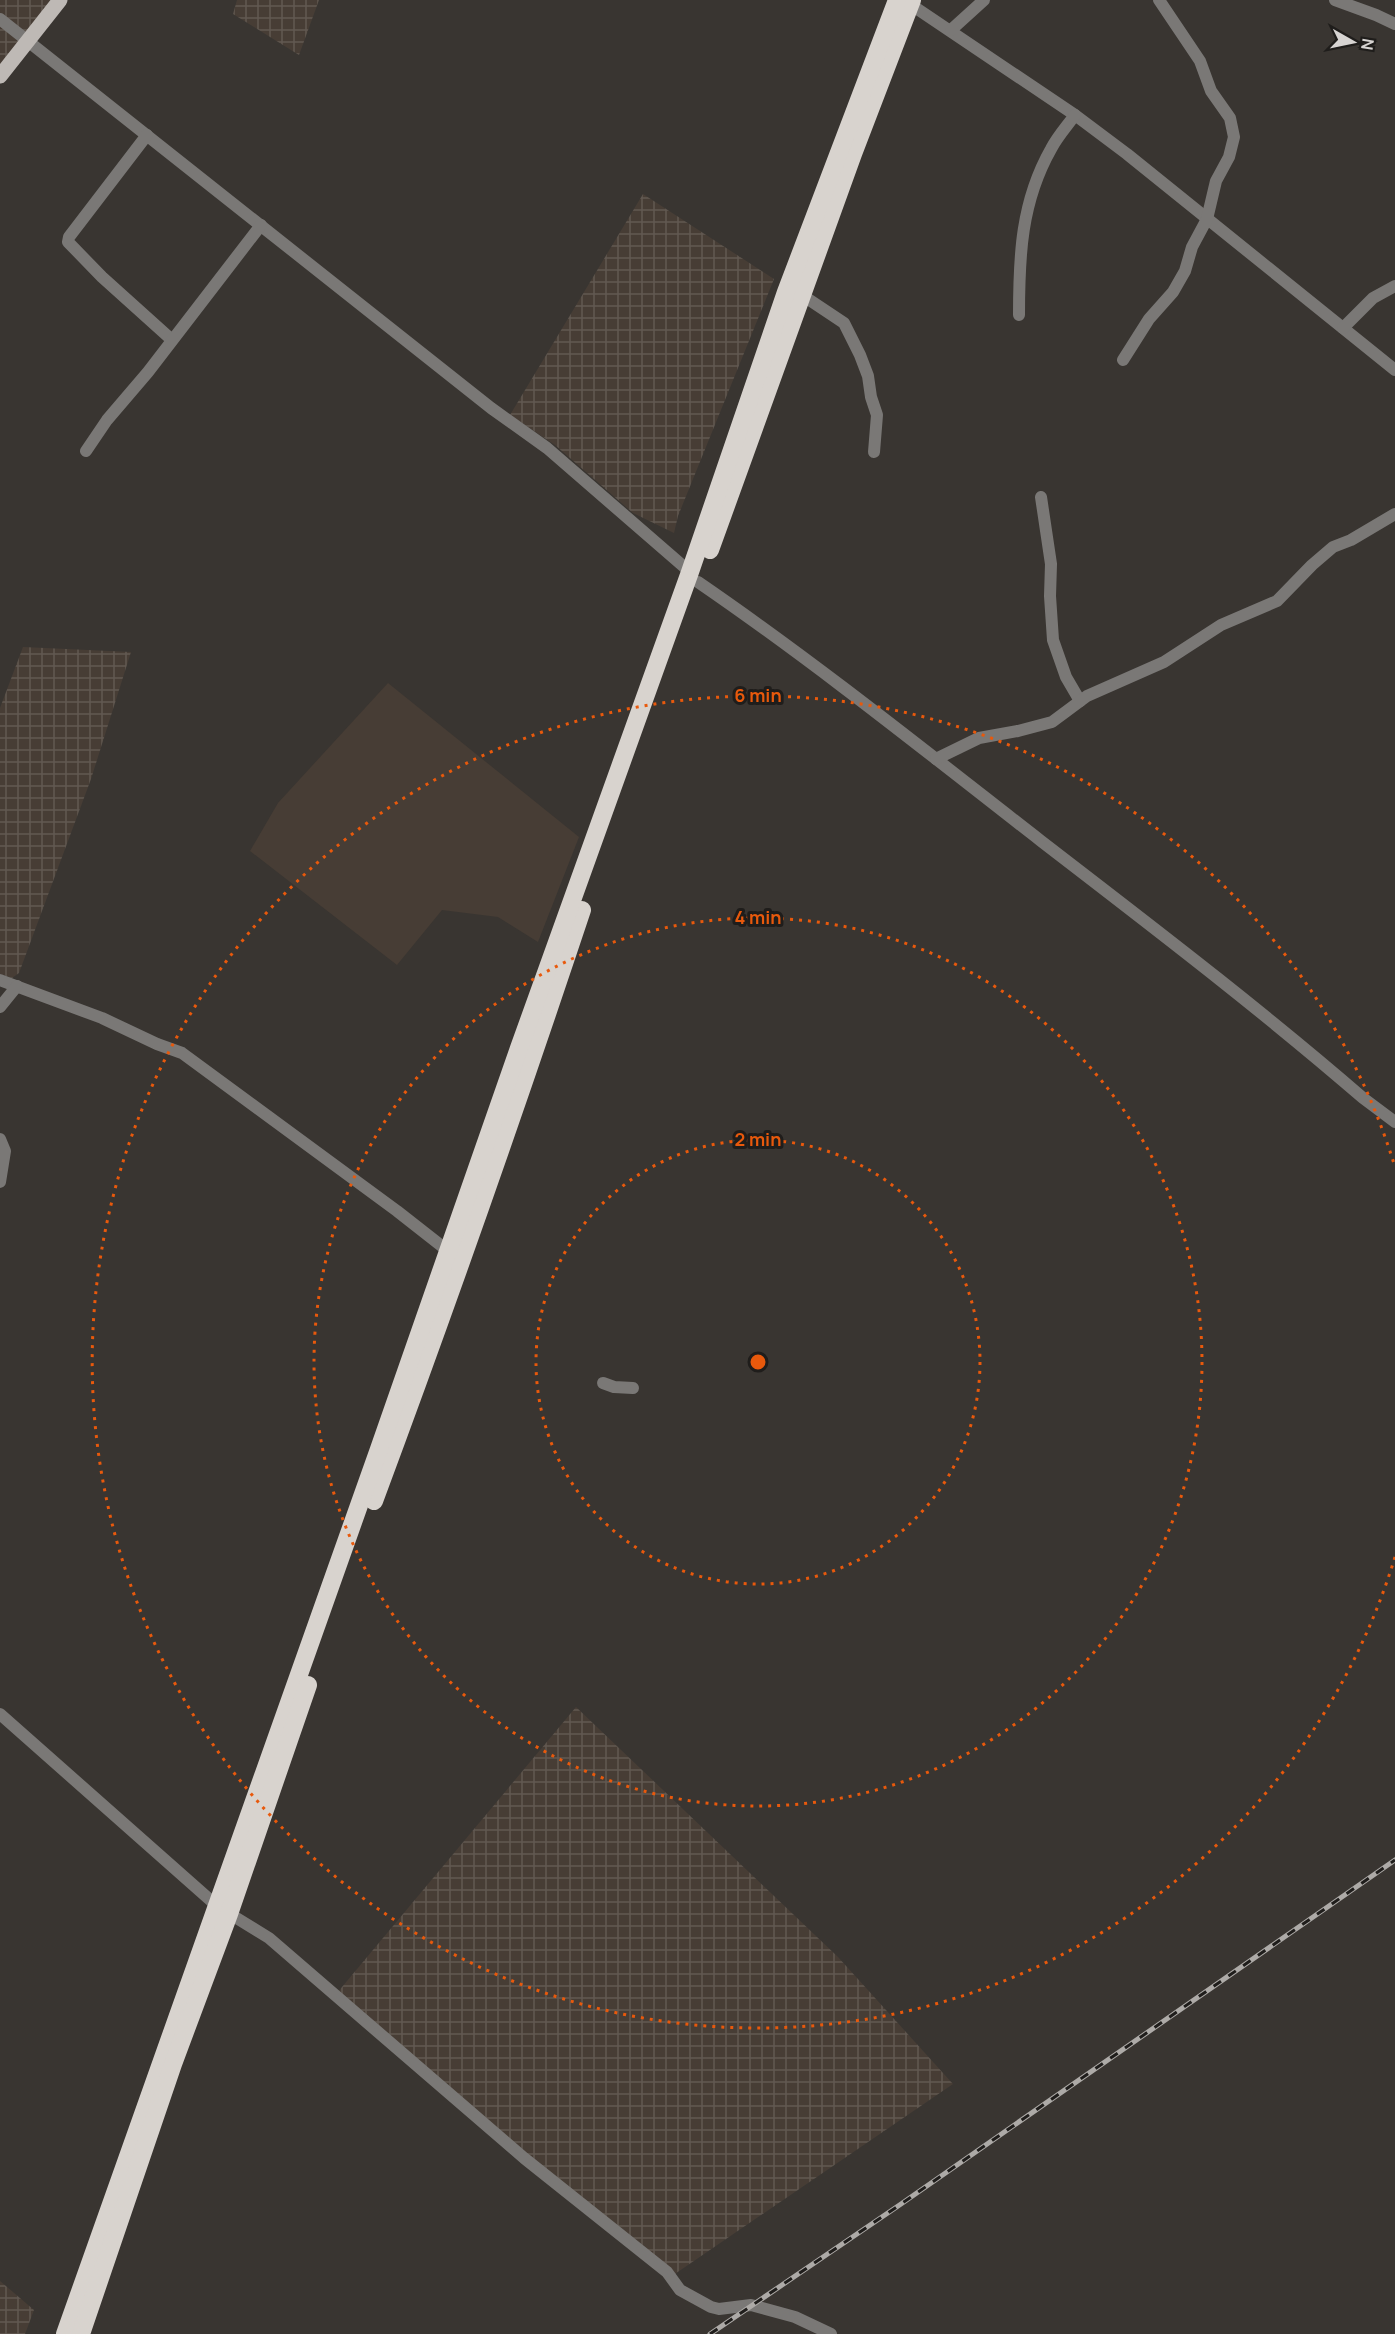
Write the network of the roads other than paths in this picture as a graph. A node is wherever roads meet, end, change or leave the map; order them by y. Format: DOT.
graph roads {
  1 [pos="60,0"];
  2 [pos="984,0"];
  3 [pos="1159,0"];
  4 [pos="1335,0"];
  5 [pos="906,1"];
  6 [pos="0,19"];
  7 [pos="1395,24"];
  8 [pos="951,30"];
  9 [pos="28,41"];
  10 [pos="0,76"];
  11 [pos="1075,115"];
  12 [pos="147,135"];
  13 [pos="1207,219"];
  14 [pos="261,225"];
  15 [pos="1395,286"];
  16 [pos="802,295"];
  17 [pos="1018,315"];
  18 [pos="1343,328"];
  19 [pos="172,340"];
  20 [pos="1123,360"];
  21 [pos="1395,370"];
  22 [pos="86,451"];
  23 [pos="874,452"];
  24 [pos="1041,497"];
  25 [pos="1395,514"];
  26 [pos="694,577"];
  27 [pos="1080,701"];
  28 [pos="936,759"];
  29 [pos="0,980"];
  30 [pos="16,986"];
  31 [pos="0,1007"];
  32 [pos="1395,1122"];
  33 [pos="0,1139"];
  34 [pos="0,1182"];
  35 [pos="448,1251"];
  36 [pos="603,1383"];
  37 [pos="633,1388"];
  38 [pos="0,1714"];
  39 [pos="223,1910"];
  40 [pos="65,2334"];
  41 [pos="81,2334"];
  42 [pos="831,2334"];
  1 -- 9 [label="main road"];
  2 -- 8 [label="street"];
  3 -- 13 [label="street"];
  4 -- 7 [label="street"];
  5 -- 8 [label="street"];
  5 -- 16 [label="highway"];
  5 -- 26 [label="highway"];
  6 -- 9 [label="street"];
  8 -- 11 [label="street"];
  9 -- 10 [label="main road"];
  9 -- 12 [label="street"];
  11 -- 13 [label="street"];
  11 -- 17 [label="street"];
  12 -- 14 [label="street"];
  12 -- 19 [label="street"];
  13 -- 18 [label="street"];
  13 -- 20 [label="street"];
  14 -- 19 [label="street"];
  14 -- 26 [label="street"];
  15 -- 18 [label="street"];
  16 -- 23 [label="street"];
  16 -- 26 [label="highway"];
  18 -- 21 [label="street"];
  19 -- 22 [label="street"];
  24 -- 27 [label="street"];
  25 -- 27 [label="street"];
  26 -- 28 [label="street"];
  26 -- 35 [label="highway"];
  26 -- 39 [label="highway"];
  27 -- 28 [label="street"];
  28 -- 32 [label="street"];
  29 -- 30 [label="street"];
  30 -- 31 [label="street"];
  30 -- 35 [label="street"];
  33 -- 34 [label="street"];
  35 -- 39 [label="highway"];
  36 -- 37 [label="street"];
  38 -- 39 [label="street"];
  39 -- 40 [label="highway"];
  39 -- 41 [label="highway"];
  39 -- 42 [label="street"];
}
